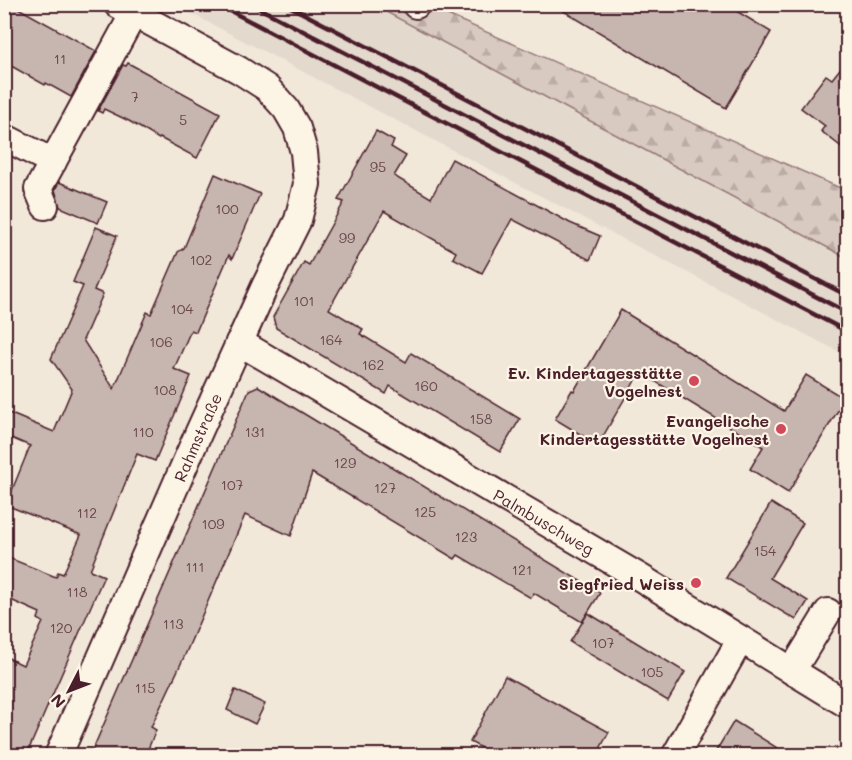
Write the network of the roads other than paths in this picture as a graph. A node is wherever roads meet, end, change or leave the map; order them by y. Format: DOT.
graph roads {
  1 [pos="126,9"];
  2 [pos="4,137"];
  3 [pos="53,162"];
  4 [pos="45,206"];
  5 [pos="239,342"];
  6 [pos="828,612"];
  7 [pos="740,640"];
  8 [pos="792,671"];
  9 [pos="848,705"];
  10 [pos="58,756"];
  11 [pos="675,756"];
  1 -- 3 [label="street"];
  1 -- 5 [label="street, Rahmstraße"];
  2 -- 3 [label="street"];
  3 -- 4 [label="street"];
  5 -- 7 [label="street, Palmbuschweg"];
  5 -- 10 [label="street, Rahmstraße"];
  6 -- 8 [label="street"];
  7 -- 8 [label="street, Palmbuschweg"];
  7 -- 11 [label="street"];
  8 -- 9 [label="street, Palmbuschweg"];
}
